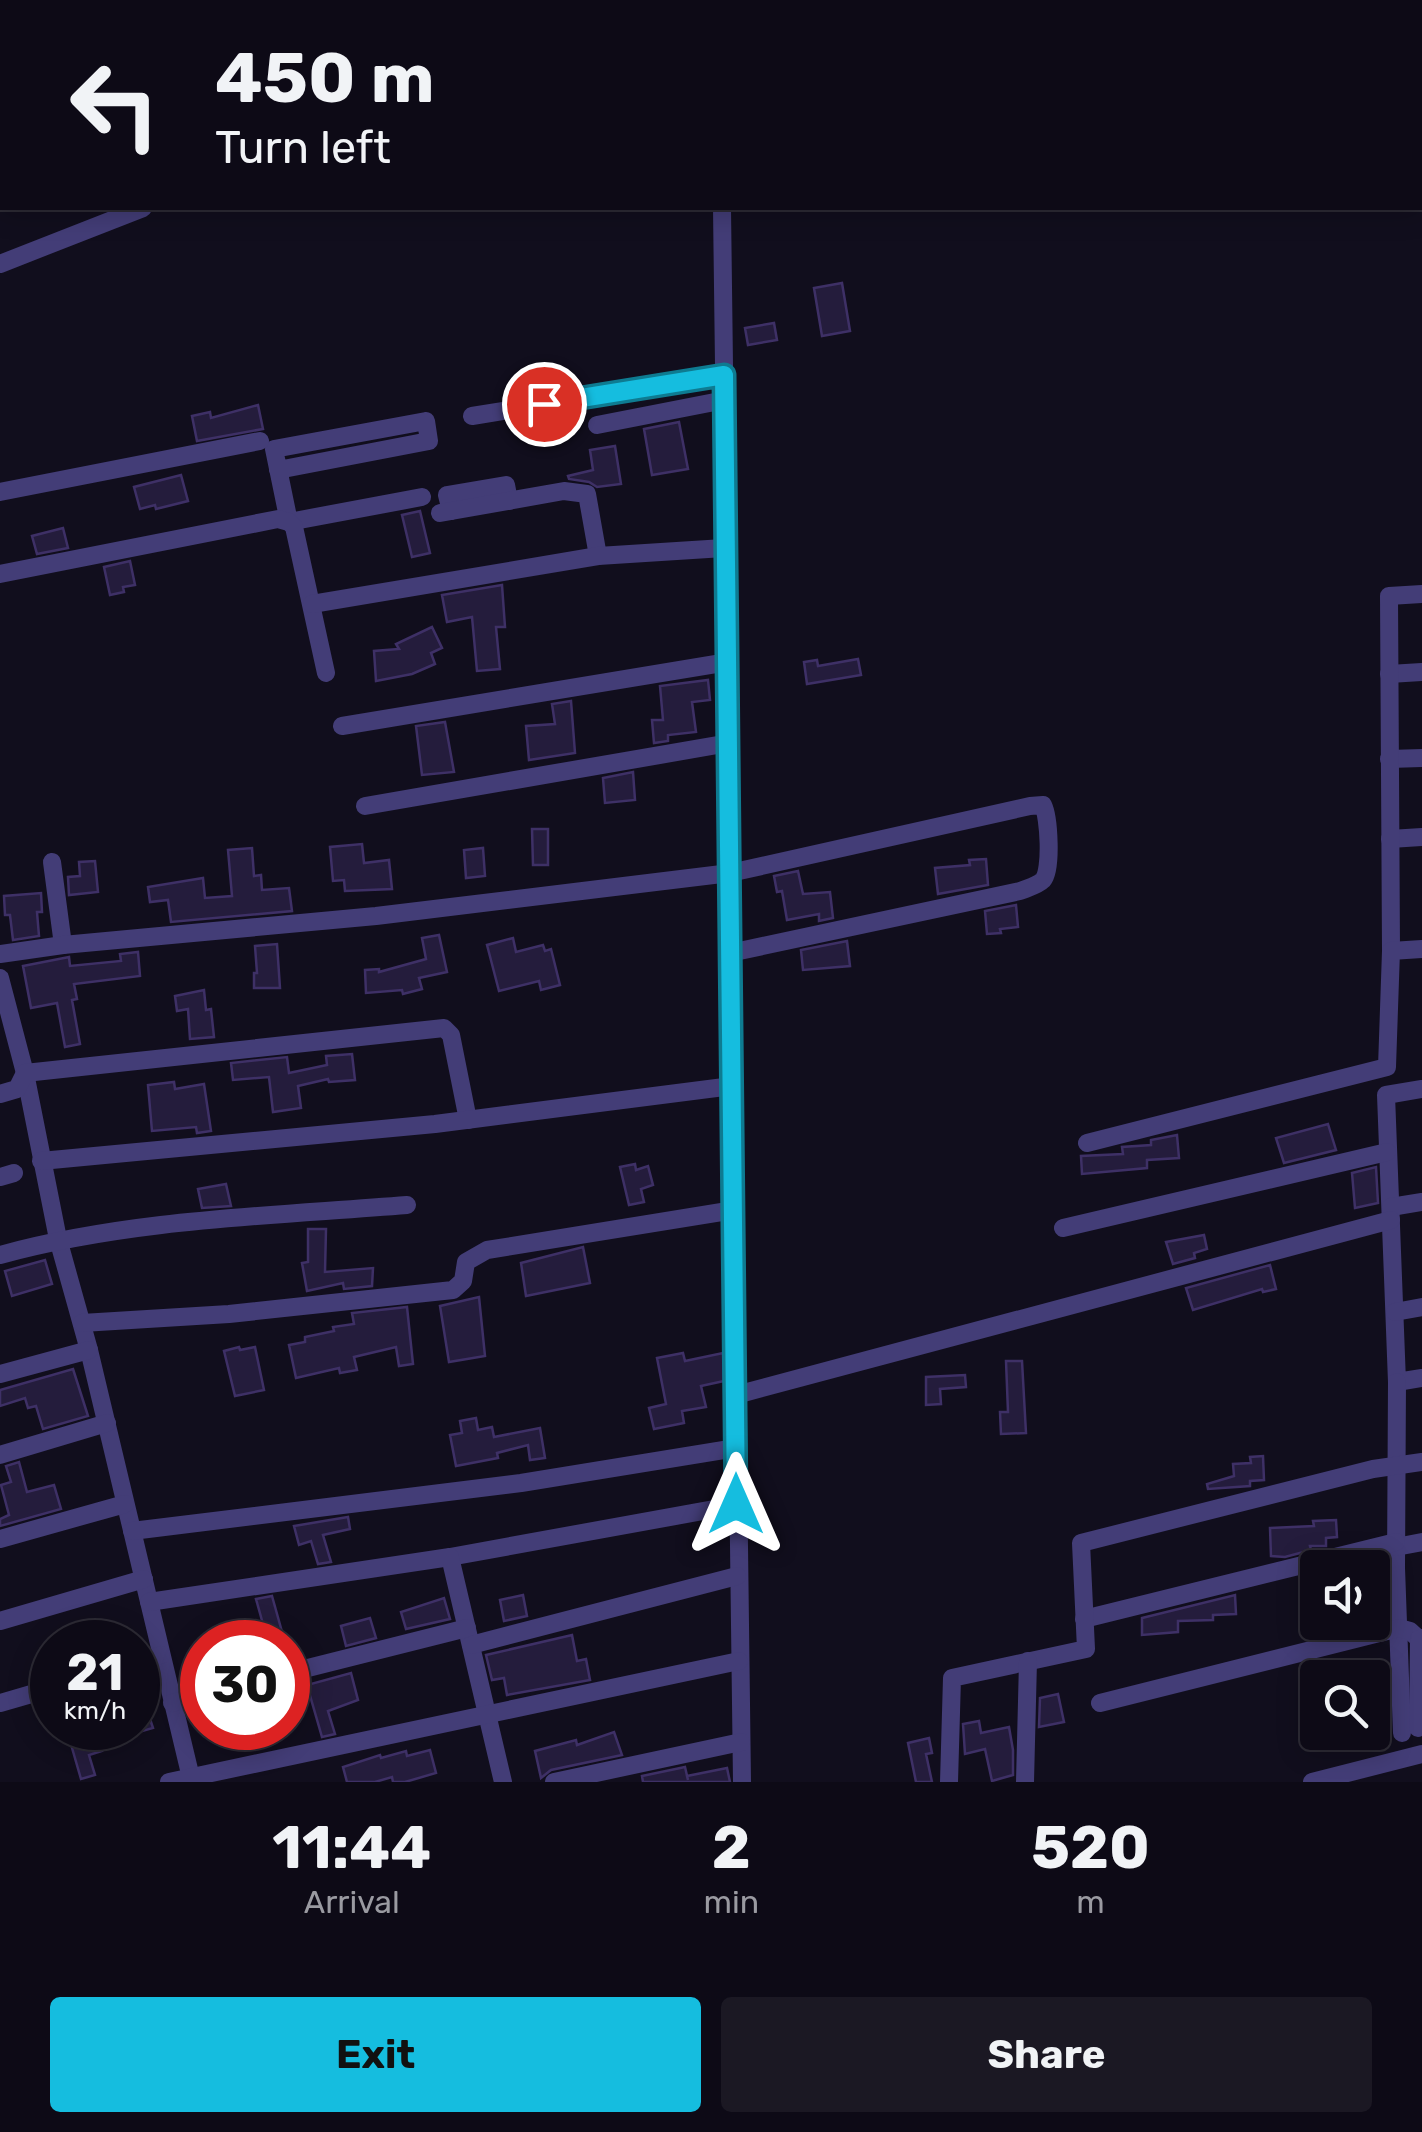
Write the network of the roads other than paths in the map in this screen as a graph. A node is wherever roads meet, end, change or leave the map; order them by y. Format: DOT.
graph roads {
  1 [pos="137,210"];
  2 [pos="722,210"];
  3 [pos="0,264"];
  4 [pos="724,375"];
  5 [pos="724,400"];
  6 [pos="472,416"];
  7 [pos="596,425"];
  8 [pos="367,432"];
  9 [pos="334,438"];
  10 [pos="260,441"];
  11 [pos="372,452"];
  12 [pos="338,459"];
  13 [pos="278,470"];
  14 [pos="0,492"];
  15 [pos="422,497"];
  16 [pos="446,512"];
  17 [pos="289,522"];
  18 [pos="724,548"];
  19 [pos="598,556"];
  20 [pos="0,574"];
  21 [pos="1422,594"];
  22 [pos="312,604"];
  23 [pos="728,662"];
  24 [pos="1422,672"];
  25 [pos="326,673"];
  26 [pos="1389,674"];
  27 [pos="342,726"];
  28 [pos="728,744"];
  29 [pos="1422,758"];
  30 [pos="1389,760"];
  31 [pos="364,806"];
  32 [pos="1422,837"];
  33 [pos="1390,839"];
  34 [pos="52,862"];
  35 [pos="730,873"];
  36 [pos="63,945"];
  37 [pos="1422,949"];
  38 [pos="1391,951"];
  39 [pos="0,954"];
  40 [pos="730,954"];
  41 [pos="0,978"];
  42 [pos="25,1072"];
  43 [pos="732,1086"];
  44 [pos="1422,1089"];
  45 [pos="0,1094"];
  46 [pos="468,1120"];
  47 [pos="1087,1143"];
  48 [pos="1388,1152"];
  49 [pos="41,1161"];
  50 [pos="1422,1202"];
  51 [pos="408,1205"];
  52 [pos="734,1210"];
  53 [pos="1391,1213"];
  54 [pos="1064,1228"];
  55 [pos="58,1239"];
  56 [pos="0,1255"];
  57 [pos="1422,1308"];
  58 [pos="1395,1312"];
  59 [pos="82,1324"];
  60 [pos="89,1350"];
  61 [pos="0,1374"];
  62 [pos="1422,1378"];
  63 [pos="1397,1382"];
  64 [pos="736,1395"];
  65 [pos="106,1423"];
  66 [pos="736,1448"];
  67 [pos="0,1455"];
  68 [pos="1422,1462"];
  69 [pos="1396,1466"];
  70 [pos="126,1504"];
  71 [pos="736,1504"];
  72 [pos="132,1531"];
  73 [pos="0,1539"];
  74 [pos="1422,1542"];
  75 [pos="1396,1544"];
  76 [pos="450,1557"];
  77 [pos="737,1576"];
  78 [pos="144,1579"];
  79 [pos="149,1602"];
  80 [pos="1084,1619"];
  81 [pos="0,1620"];
  82 [pos="1399,1628"];
  83 [pos="469,1636"];
  84 [pos="1420,1638"];
  85 [pos="161,1655"];
  86 [pos="1028,1661"];
  87 [pos="739,1662"];
  88 [pos="310,1669"];
  89 [pos="30,1694"];
  90 [pos="180,1701"];
  91 [pos="0,1703"];
  92 [pos="172,1703"];
  93 [pos="1100,1703"];
  94 [pos="487,1714"];
  95 [pos="741,1742"];
  96 [pos="1422,1754"];
  97 [pos="192,1779"];
  98 [pos="169,1782"];
  99 [pos="503,1782"];
  100 [pos="554,1782"];
  101 [pos="742,1782"];
  102 [pos="949,1782"];
  103 [pos="1025,1782"];
  104 [pos="1312,1782"];
  1 -- 3 [label="street"];
  2 -- 4 [label="street"];
  4 -- 5 [label="street"];
  4 -- 6 [label="street"];
  5 -- 7 [label="street"];
  5 -- 18 [label="street"];
  8 -- 9 [label="street"];
  8 -- 11 [label="street"];
  8 -- 11 [label="street"];
  9 -- 12 [label="street"];
  9 -- 13 [label="street"];
  10 -- 14 [label="street"];
  11 -- 12 [label="street"];
  12 -- 13 [label="street"];
  13 -- 17 [label="street"];
  15 -- 17 [label="street"];
  16 -- 19 [label="street"];
  17 -- 20 [label="street"];
  17 -- 22 [label="street"];
  18 -- 19 [label="street"];
  18 -- 23 [label="street"];
  19 -- 22 [label="street"];
  21 -- 26 [label="street"];
  22 -- 25 [label="street"];
  23 -- 27 [label="street"];
  23 -- 28 [label="street"];
  24 -- 26 [label="street"];
  26 -- 30 [label="street"];
  28 -- 31 [label="street"];
  28 -- 35 [label="street"];
  29 -- 30 [label="street"];
  30 -- 33 [label="street"];
  32 -- 33 [label="street"];
  33 -- 38 [label="street"];
  34 -- 36 [label="street"];
  35 -- 36 [label="street"];
  35 -- 40 [label="street"];
  35 -- 40 [label="street"];
  36 -- 39 [label="street"];
  37 -- 38 [label="street"];
  38 -- 47 [label="street"];
  40 -- 43 [label="street"];
  41 -- 42 [label="street"];
  42 -- 45 [label="street"];
  42 -- 46 [label="street"];
  42 -- 49 [label="street"];
  43 -- 46 [label="street"];
  43 -- 52 [label="street"];
  44 -- 48 [label="street"];
  46 -- 49 [label="street"];
  48 -- 53 [label="street"];
  48 -- 54 [label="street"];
  49 -- 55 [label="street"];
  50 -- 53 [label="street"];
  51 -- 55 [label="street"];
  52 -- 59 [label="street"];
  52 -- 64 [label="street"];
  53 -- 58 [label="street"];
  53 -- 64 [label="street"];
  55 -- 56 [label="street"];
  55 -- 59 [label="street"];
  57 -- 58 [label="street"];
  58 -- 63 [label="street"];
  59 -- 60 [label="street"];
  60 -- 61 [label="street"];
  60 -- 65 [label="street"];
  62 -- 63 [label="street"];
  63 -- 69 [label="street"];
  64 -- 66 [label="street"];
  65 -- 67 [label="street"];
  65 -- 70 [label="street"];
  66 -- 71 [label="street"];
  66 -- 72 [label="street"];
  68 -- 69 [label="street"];
  69 -- 75 [label="street"];
  69 -- 80 [label="street"];
  70 -- 72 [label="street"];
  70 -- 73 [label="street"];
  71 -- 76 [label="street"];
  71 -- 77 [label="street"];
  72 -- 78 [label="street"];
  74 -- 75 [label="street"];
  75 -- 80 [label="street"];
  75 -- 82 [label="street"];
  76 -- 79 [label="street"];
  76 -- 83 [label="street"];
  77 -- 83 [label="street"];
  77 -- 87 [label="street"];
  78 -- 79 [label="street"];
  78 -- 81 [label="street"];
  79 -- 85 [label="street"];
  80 -- 86 [label="street"];
  82 -- 84 [label="street"];
  82 -- 84 [label="street"];
  82 -- 93 [label="street"];
  83 -- 88 [label="street"];
  83 -- 94 [label="street"];
  85 -- 92 [label="street"];
  86 -- 102 [label="street"];
  86 -- 103 [label="street"];
  87 -- 94 [label="street"];
  87 -- 95 [label="street"];
  89 -- 91 [label="street"];
  90 -- 92 [label="street"];
  92 -- 97 [label="street"];
  94 -- 97 [label="street"];
  94 -- 99 [label="street"];
  95 -- 100 [label="street"];
  95 -- 101 [label="street"];
  96 -- 104 [label="street"];
  97 -- 98 [label="street"];
}
